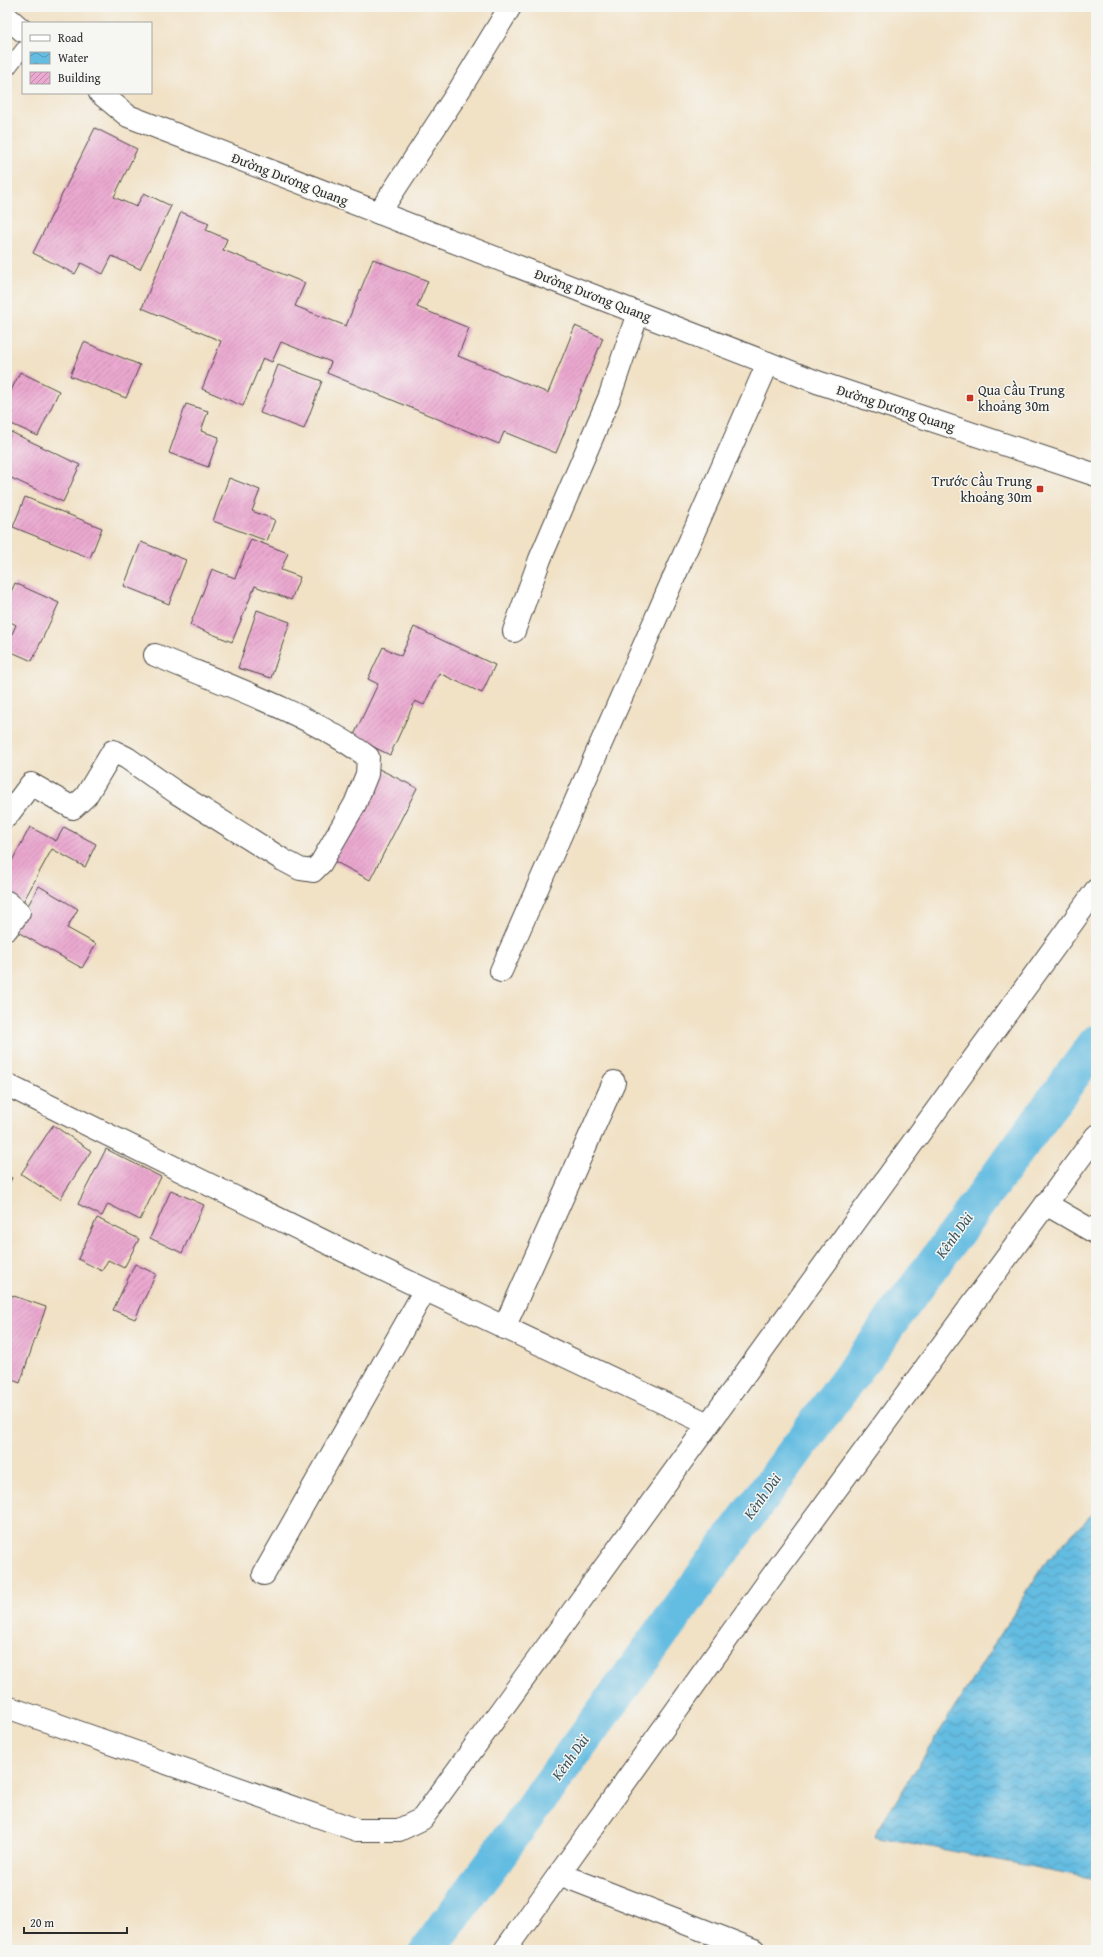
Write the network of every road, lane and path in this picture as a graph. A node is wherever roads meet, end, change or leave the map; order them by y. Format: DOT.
graph roads {
  1 [pos="510,7"];
  2 [pos="7,16"];
  3 [pos="22,30"];
  4 [pos="22,50"];
  5 [pos="7,70"];
  6 [pos="101,94"];
  7 [pos="379,213"];
  8 [pos="638,313"];
  9 [pos="768,363"];
  10 [pos="1096,475"];
  11 [pos="514,631"];
  12 [pos="155,655"];
  13 [pos="7,816"];
  14 [pos="1096,890"];
  15 [pos="7,902"];
  16 [pos="7,929"];
  17 [pos="501,971"];
  18 [pos="614,1082"];
  19 [pos="7,1085"];
  20 [pos="1096,1136"];
  21 [pos="1046,1204"];
  22 [pos="1096,1233"];
  23 [pos="425,1290"];
  24 [pos="504,1328"];
  25 [pos="708,1424"];
  26 [pos="264,1574"];
  27 [pos="7,1706"];
  28 [pos="559,1874"];
  29 [pos="505,1950"];
  30 [pos="754,1950"];
  1 -- 7 [label="street"];
  2 -- 3 [label="street"];
  4 -- 5 [label="lane"];
  6 -- 7 [label="street, Đường Dương Quang"];
  7 -- 8 [label="street, Đường Dương Quang"];
  8 -- 9 [label="street, Đường Dương Quang"];
  8 -- 11 [label="street"];
  9 -- 10 [label="street, Đường Dương Quang"];
  9 -- 17 [label="street"];
  12 -- 13 [label="street"];
  14 -- 25 [label="street"];
  15 -- 16 [label="street"];
  18 -- 24 [label="street"];
  19 -- 23 [label="street"];
  20 -- 21 [label="street"];
  21 -- 22 [label="street"];
  21 -- 28 [label="street"];
  23 -- 24 [label="street"];
  23 -- 26 [label="street"];
  24 -- 25 [label="street"];
  25 -- 27 [label="street"];
  28 -- 29 [label="street"];
  28 -- 30 [label="street"];
}
